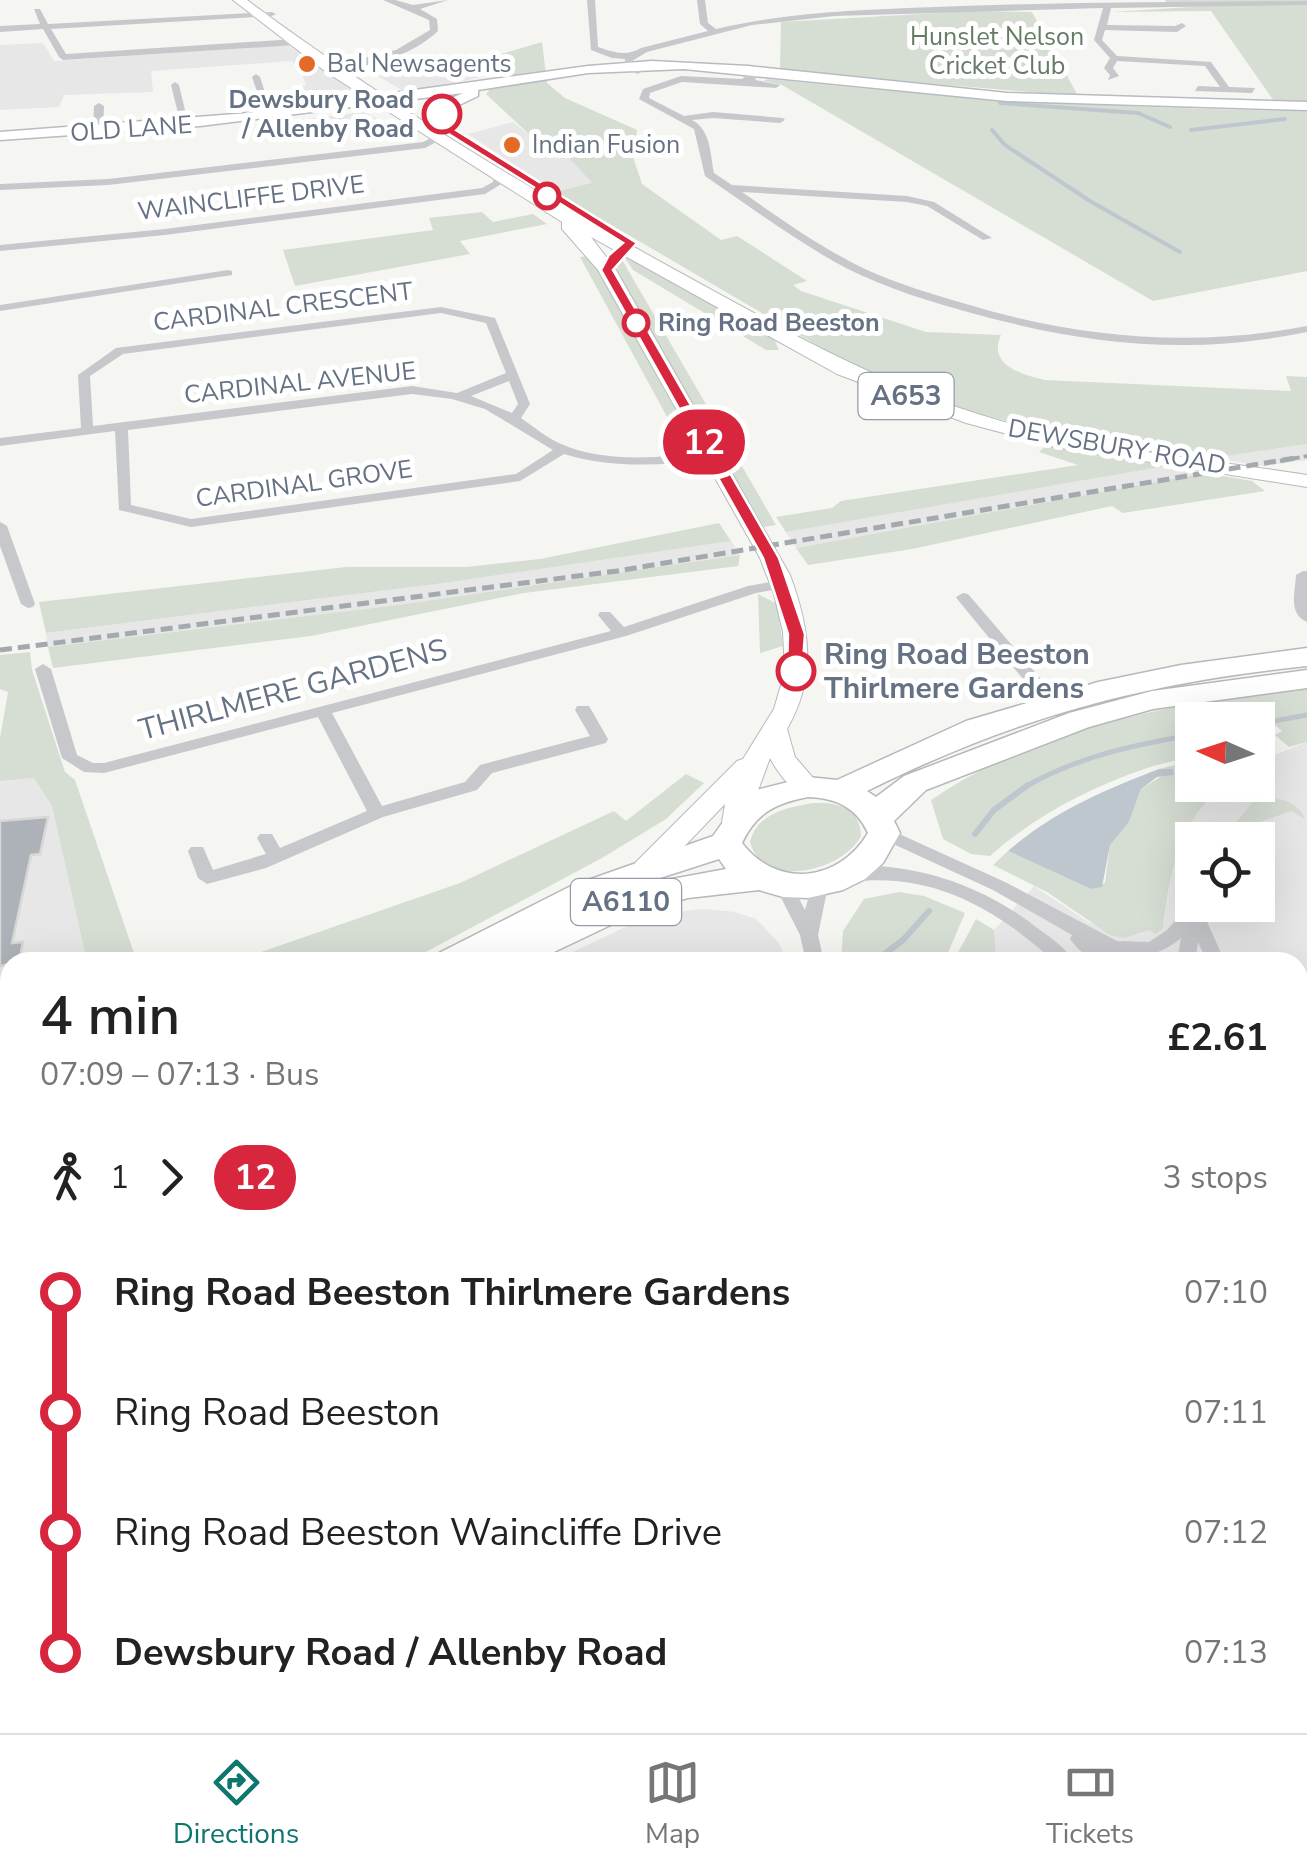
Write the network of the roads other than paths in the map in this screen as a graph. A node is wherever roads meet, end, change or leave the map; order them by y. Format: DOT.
graph roads {
  1 [pos="238,0"];
  2 [pos="387,0"];
  3 [pos="444,0"];
  4 [pos="591,0"];
  5 [pos="701,0"];
  6 [pos="828,0"];
  7 [pos="1307,3"];
  8 [pos="413,8"];
  9 [pos="1107,8"];
  10 [pos="261,10"];
  11 [pos="37,11"];
  12 [pos="834,14"];
  13 [pos="46,27"];
  14 [pos="1104,27"];
  15 [pos="0,29"];
  16 [pos="1181,30"];
  17 [pos="714,32"];
  18 [pos="295,42"];
  19 [pos="1114,58"];
  20 [pos="636,65"];
  21 [pos="338,67"];
  22 [pos="755,72"];
  23 [pos="256,77"];
  24 [pos="1116,77"];
  25 [pos="743,82"];
  26 [pos="174,85"];
  27 [pos="776,85"];
  28 [pos="485,87"];
  29 [pos="1198,89"];
  30 [pos="1226,89"];
  31 [pos="1252,90"];
  32 [pos="454,91"];
  33 [pos="400,99"];
  34 [pos="381,102"];
  35 [pos="98,106"];
  36 [pos="1307,106"];
  37 [pos="270,116"];
  38 [pos="686,118"];
  39 [pos="780,120"];
  40 [pos="186,126"];
  41 [pos="431,130"];
  42 [pos="98,133"];
  43 [pos="0,136"];
  44 [pos="498,177"];
  45 [pos="0,188"];
  46 [pos="730,188"];
  47 [pos="526,195"];
  48 [pos="987,238"];
  49 [pos="625,245"];
  50 [pos="0,248"];
  51 [pos="600,261"];
  52 [pos="228,273"];
  53 [pos="0,308"];
  54 [pos="1307,329"];
  55 [pos="512,375"];
  56 [pos="460,395"];
  57 [pos="514,420"];
  58 [pos="122,426"];
  59 [pos="87,430"];
  60 [pos="0,442"];
  61 [pos="563,449"];
  62 [pos="712,456"];
  63 [pos="1307,481"];
  64 [pos="0,526"];
  65 [pos="7,568"];
  66 [pos="1307,575"];
  67 [pos="783,584"];
  68 [pos="963,597"];
  69 [pos="28,604"];
  70 [pos="605,615"];
  71 [pos="1307,618"];
  72 [pos="620,633"];
  73 [pos="1307,657"];
  74 [pos="43,669"];
  75 [pos="1307,679"];
  76 [pos="1052,703"];
  77 [pos="322,709"];
  78 [pos="583,710"];
  79 [pos="774,726"];
  80 [pos="753,762"];
  81 [pos="808,788"];
  82 [pos="844,790"];
  83 [pos="377,813"];
  84 [pos="881,826"];
  85 [pos="730,833"];
  86 [pos="266,838"];
  87 [pos="198,851"];
  88 [pos="276,856"];
  89 [pos="646,869"];
  90 [pos="772,882"];
  91 [pos="833,882"];
  92 [pos="1056,918"];
  93 [pos="1184,922"];
  94 [pos="1192,922"];
  95 [pos="1199,922"];
  96 [pos="808,935"];
  97 [pos="471,952"];
  98 [pos="525,952"];
  99 [pos="812,952"];
  100 [pos="1052,952"];
  101 [pos="1095,952"];
  102 [pos="1188,952"];
  103 [pos="1212,952"];
  1 -- 10 [label="main road, DEWSBURY ROAD"];
  2 -- 8 [label="street"];
  3 -- 8 [label="street"];
  4 -- 20 [label="street"];
  5 -- 17 [label="street"];
  6 -- 12 [label="street"];
  7 -- 9 [label="street"];
  8 -- 21 [label="street"];
  9 -- 12 [label="street"];
  9 -- 14 [label="street"];
  10 -- 13 [label="street"];
  10 -- 18 [label="main road, DEWSBURY ROAD"];
  10 -- 21 [label="main road, DEWSBURY ROAD"];
  11 -- 13 [label="street"];
  12 -- 17 [label="street"];
  13 -- 15 [label="street"];
  13 -- 18 [label="street"];
  14 -- 16 [label="street"];
  14 -- 19 [label="street"];
  17 -- 20 [label="street"];
  18 -- 21 [label="main road, DEWSBURY ROAD"];
  19 -- 24 [label="street"];
  19 -- 30 [label="street"];
  20 -- 22 [label="street"];
  20 -- 28 [label="street"];
  21 -- 33 [label="main road, DEWSBURY ROAD"];
  21 -- 34 [label="main road, DEWSBURY ROAD"];
  22 -- 25 [label="street"];
  22 -- 36 [label="street"];
  23 -- 37 [label="street"];
  25 -- 27 [label="street"];
  25 -- 38 [label="street"];
  26 -- 40 [label="street"];
  28 -- 32 [label="street, OLD LANE"];
  28 -- 41 [label="street"];
  29 -- 30 [label="street"];
  30 -- 31 [label="street"];
  32 -- 33 [label="street, OLD LANE"];
  32 -- 41 [label="street"];
  33 -- 34 [label="street, OLD LANE"];
  33 -- 41 [label="main road, DEWSBURY ROAD"];
  34 -- 37 [label="street, OLD LANE"];
  34 -- 41 [label="main road, DEWSBURY ROAD"];
  35 -- 42 [label="street"];
  37 -- 40 [label="street, OLD LANE"];
  38 -- 39 [label="street"];
  38 -- 46 [label="street"];
  40 -- 42 [label="street, OLD LANE"];
  41 -- 44 [label="main road, DEWSBURY ROAD"];
  41 -- 45 [label="street"];
  41 -- 49 [label="main road, DEWSBURY ROAD"];
  42 -- 43 [label="street, OLD LANE"];
  44 -- 47 [label="main road, DEWSBURY ROAD"];
  44 -- 50 [label="street, WAINCLIFFE DRIVE"];
  46 -- 48 [label="street"];
  46 -- 54 [label="street"];
  47 -- 49 [label="main road, DEWSBURY ROAD"];
  47 -- 51 [label="main road"];
  49 -- 51 [label="main road"];
  49 -- 63 [label="main road, DEWSBURY ROAD / A653"];
  51 -- 62 [label="main road"];
  52 -- 53 [label="street"];
  55 -- 56 [label="street"];
  55 -- 57 [label="street, CARDINAL CRESCENT"];
  55 -- 59 [label="street, CARDINAL CRESCENT"];
  56 -- 57 [label="street, CARDINAL AVENUE"];
  56 -- 58 [label="street, CARDINAL AVENUE"];
  57 -- 61 [label="street, CARDINAL AVENUE"];
  58 -- 59 [label="street, CARDINAL AVENUE"];
  58 -- 61 [label="street, CARDINAL GROVE"];
  59 -- 60 [label="street, CARDINAL AVENUE"];
  61 -- 62 [label="street, CARDINAL AVENUE"];
  62 -- 67 [label="main road"];
  64 -- 65 [label="street"];
  65 -- 69 [label="street"];
  66 -- 71 [label="street"];
  67 -- 72 [label="street, THIRLMERE GARDENS"];
  67 -- 79 [label="main road"];
  68 -- 76 [label="street"];
  70 -- 72 [label="street"];
  72 -- 77 [label="street, THIRLMERE GARDENS"];
  73 -- 76 [label="highway"];
  74 -- 77 [label="street, THIRLMERE GARDENS"];
  75 -- 84 [label="highway"];
  76 -- 82 [label="highway"];
  77 -- 83 [label="street"];
  78 -- 83 [label="street"];
  79 -- 80 [label="main road"];
  79 -- 81 [label="main road"];
  80 -- 85 [label="main road"];
  80 -- 89 [label="main road"];
  81 -- 82 [label="highway"];
  81 -- 85 [label="highway"];
  82 -- 84 [label="highway"];
  83 -- 88 [label="street"];
  84 -- 91 [label="highway"];
  84 -- 92 [label="street"];
  85 -- 89 [label="highway, A6110"];
  85 -- 90 [label="highway"];
  86 -- 88 [label="street"];
  87 -- 88 [label="street"];
  89 -- 97 [label="highway, A6110"];
  90 -- 91 [label="highway"];
  90 -- 96 [label="street"];
  90 -- 98 [label="highway, A6110"];
  91 -- 96 [label="street"];
  91 -- 100 [label="street"];
  92 -- 93 [label="street"];
  92 -- 101 [label="street"];
  94 -- 102 [label="street"];
  95 -- 103 [label="street"];
  96 -- 99 [label="street"];
}
